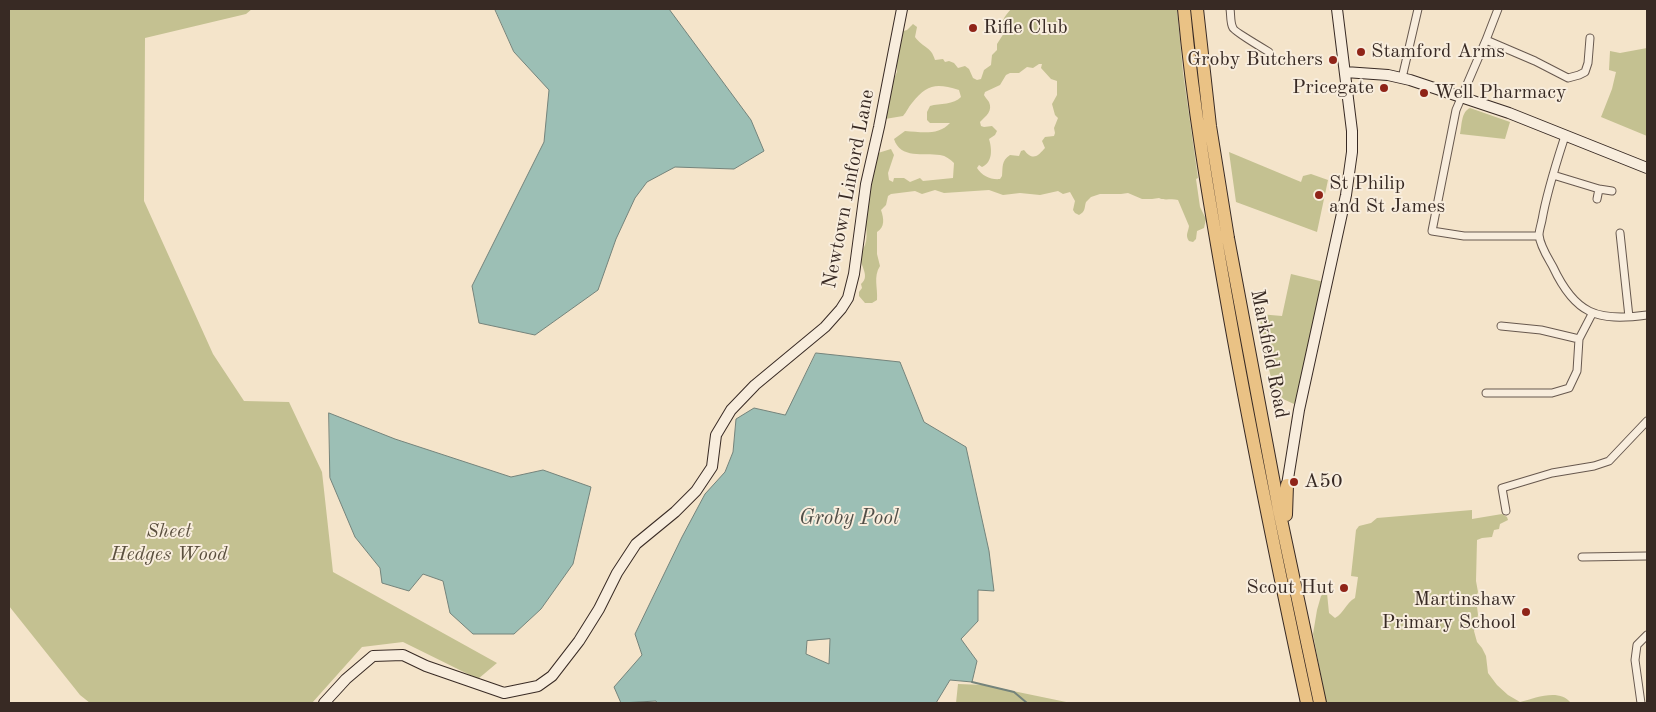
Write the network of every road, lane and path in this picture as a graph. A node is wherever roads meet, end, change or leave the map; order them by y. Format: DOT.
graph roads {
  1 [pos="902,9"];
  2 [pos="1184,9"];
  3 [pos="1197,9"];
  4 [pos="1230,9"];
  5 [pos="1337,9"];
  6 [pos="1418,9"];
  7 [pos="1498,9"];
  8 [pos="1590,38"];
  9 [pos="1486,40"];
  10 [pos="1257,56"];
  11 [pos="1345,72"];
  12 [pos="1402,78"];
  13 [pos="1461,97"];
  14 [pos="1565,136"];
  15 [pos="1647,168"];
  16 [pos="1552,175"];
  17 [pos="1599,189"];
  18 [pos="1612,191"];
  19 [pos="1597,199"];
  20 [pos="1620,233"];
  21 [pos="1539,236"];
  22 [pos="1592,314"];
  23 [pos="1647,315"];
  24 [pos="1629,317"];
  25 [pos="1501,326"];
  26 [pos="1579,340"];
  27 [pos="1486,393"];
  28 [pos="1647,421"];
  29 [pos="1286,485"];
  30 [pos="1506,511"];
  31 [pos="1647,556"];
  32 [pos="1289,557"];
  33 [pos="1582,557"];
  34 [pos="1647,635"];
  35 [pos="324,703"];
  36 [pos="1307,703"];
  37 [pos="1320,703"];
  38 [pos="1642,703"];
  1 -- 35 [label="street, Newtown Linford Lane"];
  2 -- 36 [label="highway, Markfield Road"];
  3 -- 32 [label="highway, Markfield Road"];
  4 -- 10 [label="street"];
  5 -- 11 [label="street, Markfield Road"];
  6 -- 12 [label="street"];
  7 -- 9 [label="street"];
  8 -- 9 [label="street"];
  9 -- 13 [label="street"];
  11 -- 12 [label="street"];
  11 -- 29 [label="street, Markfield Road"];
  12 -- 13 [label="street"];
  13 -- 14 [label="street"];
  13 -- 21 [label="street"];
  14 -- 15 [label="street"];
  14 -- 16 [label="street"];
  16 -- 17 [label="street"];
  16 -- 21 [label="street"];
  17 -- 18 [label="street"];
  17 -- 19 [label="street"];
  20 -- 24 [label="street"];
  21 -- 22 [label="street"];
  22 -- 24 [label="street"];
  22 -- 26 [label="street"];
  23 -- 24 [label="street"];
  25 -- 26 [label="street"];
  26 -- 27 [label="street"];
  28 -- 30 [label="street"];
  29 -- 32 [label="highway"];
  31 -- 33 [label="street"];
  32 -- 37 [label="highway, Markfield Road"];
  34 -- 38 [label="street"];
}
